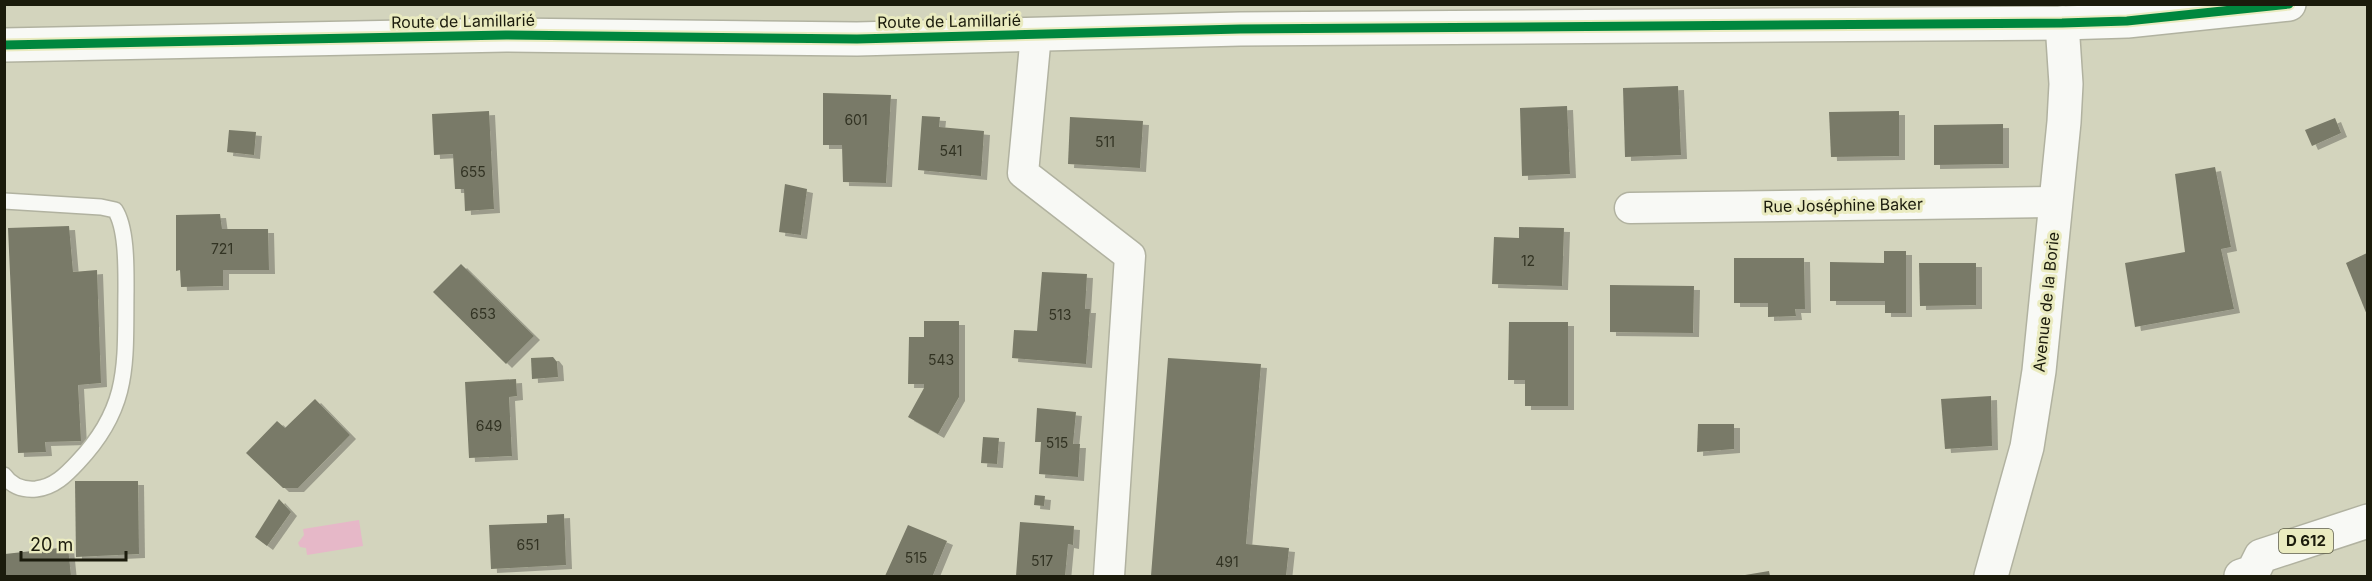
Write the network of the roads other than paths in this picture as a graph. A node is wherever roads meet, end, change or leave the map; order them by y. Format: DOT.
graph roads {
  1 [pos="2289,4"];
  2 [pos="2062,23"];
  3 [pos="1036,34"];
  4 [pos="4,45"];
  5 [pos="4,201"];
  6 [pos="2056,202"];
  7 [pos="1630,208"];
  8 [pos="4,475"];
  9 [pos="2367,521"];
  10 [pos="2247,574"];
  11 [pos="1109,576"];
  12 [pos="1991,576"];
  1 -- 2 [label="main road, Route de Lamillarié"];
  2 -- 3 [label="main road, Route de Lamillarié"];
  2 -- 6 [label="main road, Avenue de la Borie"];
  3 -- 4 [label="main road, Route de Lamillarié"];
  3 -- 11 [label="street"];
  5 -- 8 [label="lane"];
  6 -- 7 [label="street, Rue Joséphine Baker"];
  6 -- 12 [label="main road, Avenue de la Borie"];
  9 -- 10 [label="main road, D 612"];
}
